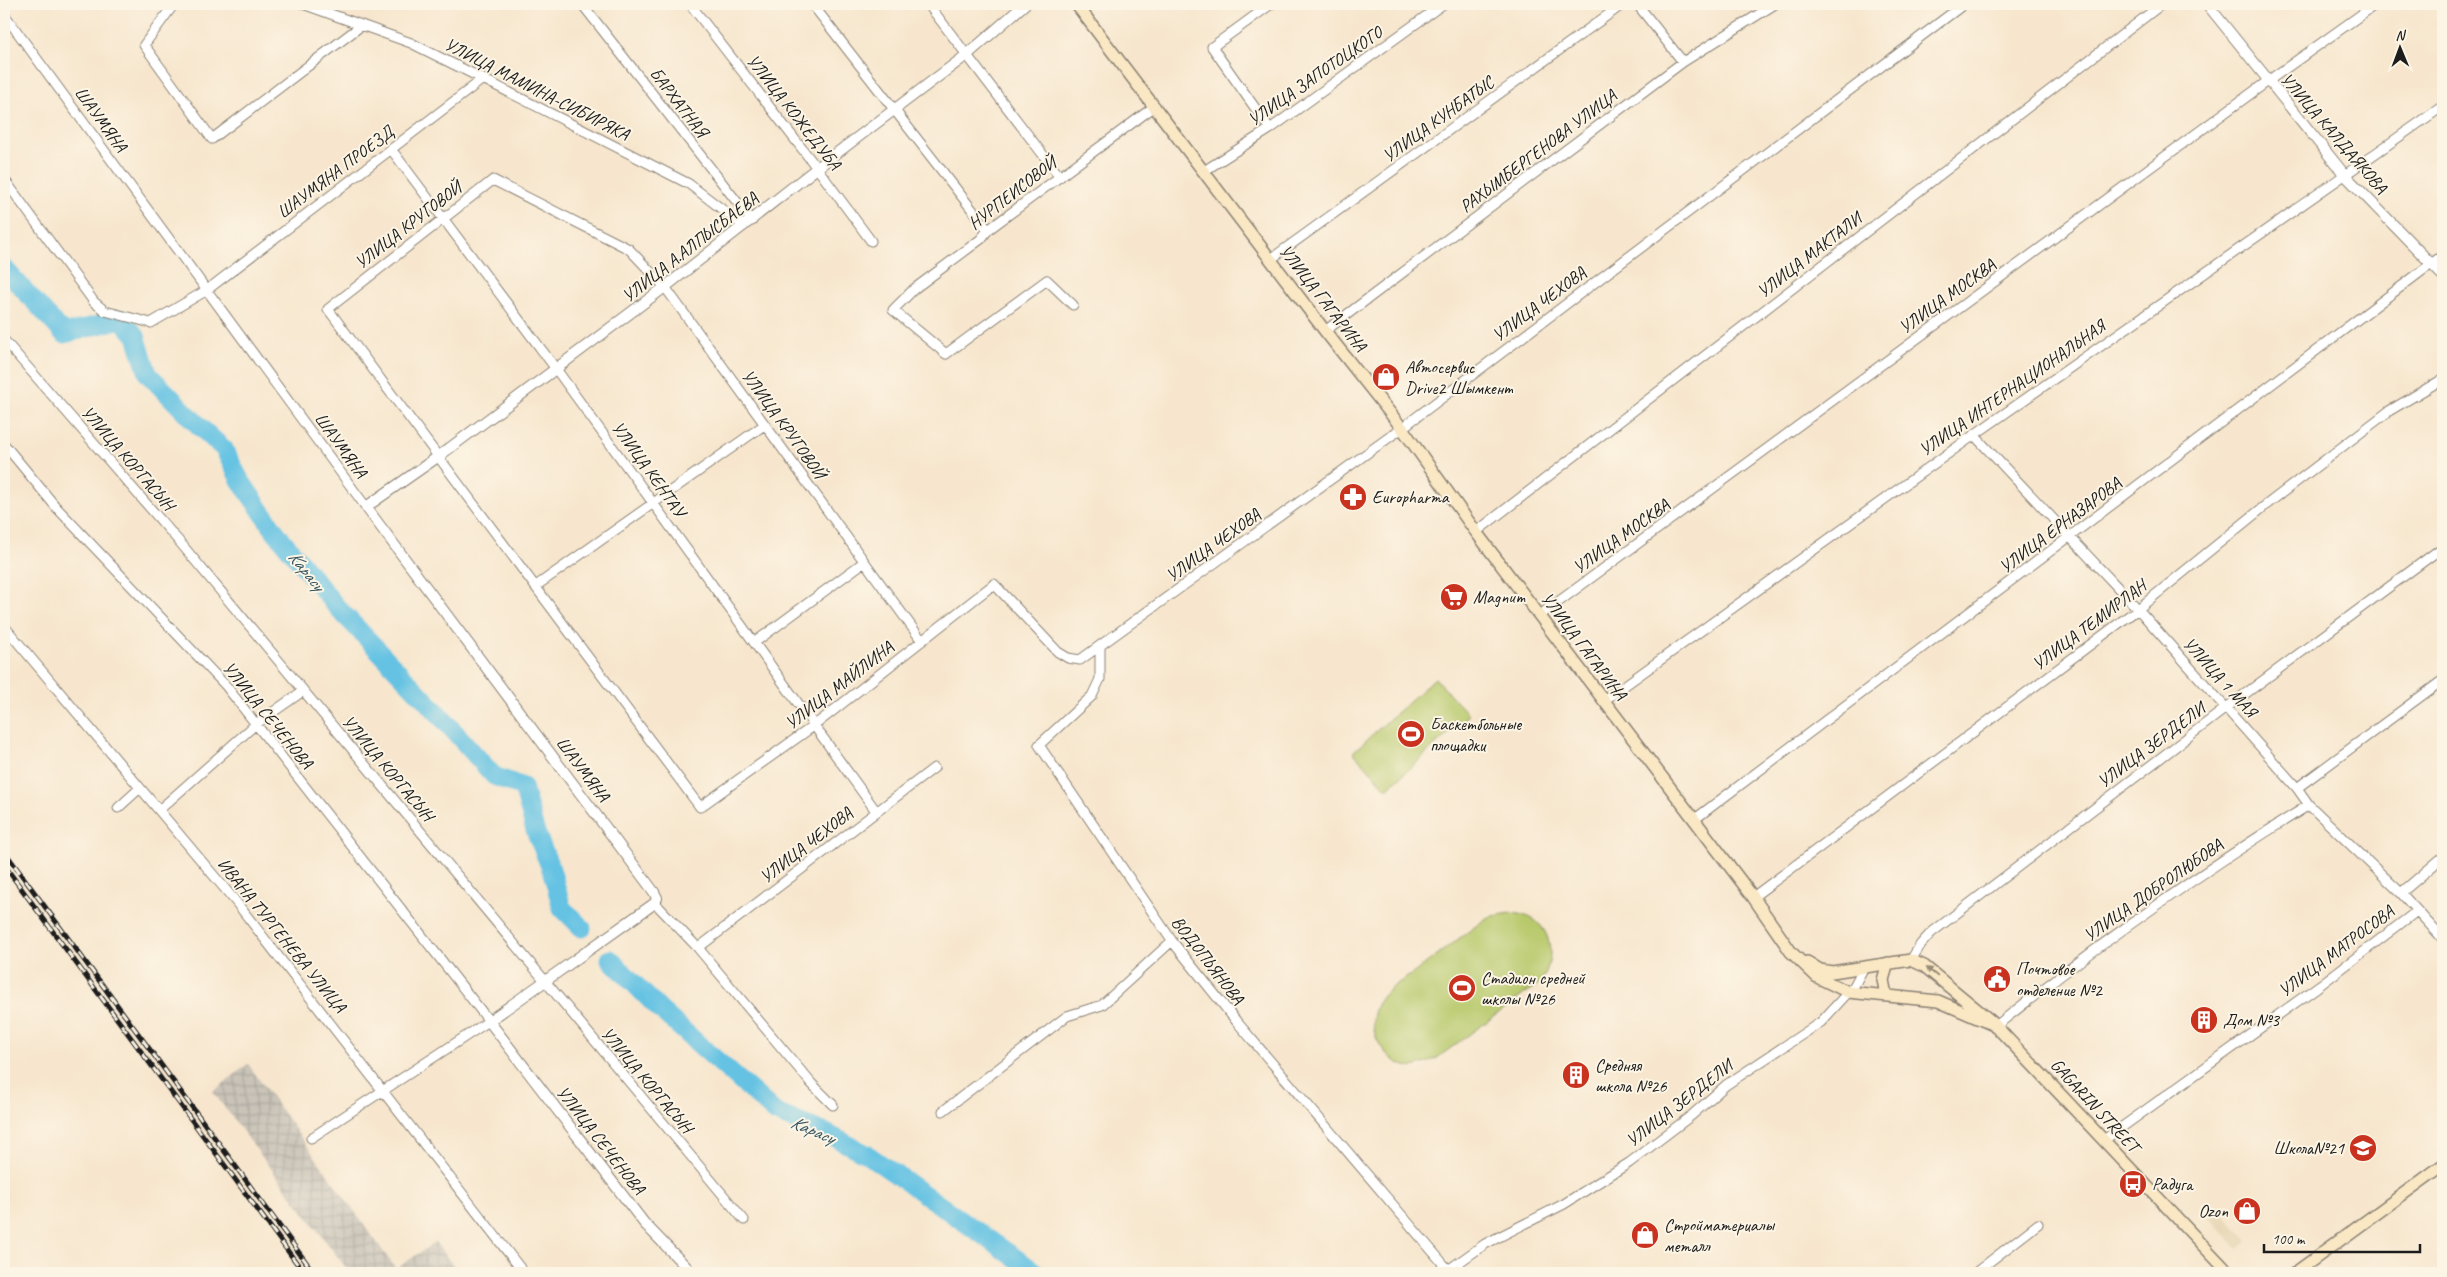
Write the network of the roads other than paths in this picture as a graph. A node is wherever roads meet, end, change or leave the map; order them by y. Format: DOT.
graph roads {
  1 [pos="174,4"];
  2 [pos="303,4"];
  3 [pos="582,4"];
  4 [pos="690,4"];
  5 [pos="812,4"];
  6 [pos="928,4"];
  7 [pos="1025,4"];
  8 [pos="1076,4"];
  9 [pos="1271,4"];
  10 [pos="1443,4"];
  11 [pos="1623,4"];
  12 [pos="1637,4"];
  13 [pos="1775,4"];
  14 [pos="1964,4"];
  15 [pos="2162,4"];
  16 [pos="2207,4"];
  17 [pos="2376,4"];
  18 [pos="4,14"];
  19 [pos="362,25"];
  20 [pos="968,54"];
  21 [pos="1683,62"];
  22 [pos="483,79"];
  23 [pos="2268,81"];
  24 [pos="1155,106"];
  25 [pos="2443,106"];
  26 [pos="894,110"];
  27 [pos="1270,129"];
  28 [pos="391,149"];
  29 [pos="817,168"];
  30 [pos="1204,171"];
  31 [pos="2344,174"];
  32 [pos="1060,177"];
  33 [pos="4,179"];
  34 [pos="444,218"];
  35 [pos="748,224"];
  36 [pos="988,230"];
  37 [pos="871,241"];
  38 [pos="2443,255"];
  39 [pos="1271,259"];
  40 [pos="2431,264"];
  41 [pos="2443,276"];
  42 [pos="665,287"];
  43 [pos="207,290"];
  44 [pos="1073,305"];
  45 [pos="1325,331"];
  46 [pos="4,340"];
  47 [pos="556,369"];
  48 [pos="2443,379"];
  49 [pos="764,424"];
  50 [pos="1402,428"];
  51 [pos="1974,435"];
  52 [pos="4,444"];
  53 [pos="439,456"];
  54 [pos="652,502"];
  55 [pos="366,507"];
  56 [pos="1476,532"];
  57 [pos="2070,537"];
  58 [pos="2443,547"];
  59 [pos="864,562"];
  60 [pos="536,586"];
  61 [pos="2138,610"];
  62 [pos="1539,616"];
  63 [pos="4,626"];
  64 [pos="922,641"];
  65 [pos="755,642"];
  66 [pos="1100,647"];
  67 [pos="1080,660"];
  68 [pos="2443,680"];
  69 [pos="303,690"];
  70 [pos="1603,701"];
  71 [pos="2226,708"];
  72 [pos="256,724"];
  73 [pos="815,725"];
  74 [pos="934,768"];
  75 [pos="140,788"];
  76 [pos="2297,788"];
  77 [pos="2309,805"];
  78 [pos="700,807"];
  79 [pos="118,808"];
  80 [pos="159,810"];
  81 [pos="876,811"];
  82 [pos="1695,819"];
  83 [pos="2443,857"];
  84 [pos="2401,892"];
  85 [pos="1753,897"];
  86 [pos="655,898"];
  87 [pos="2417,910"];
  88 [pos="2443,939"];
  89 [pos="1172,941"];
  90 [pos="698,948"];
  91 [pos="1791,952"];
  92 [pos="1911,960"];
  93 [pos="1888,963"];
  94 [pos="1864,968"];
  95 [pos="545,983"];
  96 [pos="1946,984"];
  97 [pos="1848,992"];
  98 [pos="1886,995"];
  99 [pos="1938,1001"];
  100 [pos="489,1021"];
  101 [pos="1996,1026"];
  102 [pos="385,1091"];
  103 [pos="833,1105"];
  104 [pos="943,1111"];
  105 [pos="312,1138"];
  106 [pos="2104,1140"];
  107 [pos="2443,1165"];
  108 [pos="744,1220"];
  109 [pos="2038,1224"];
  110 [pos="1447,1272"];
  111 [pos="524,1273"];
  112 [pos="692,1273"];
  113 [pos="1975,1273"];
  114 [pos="2230,1273"];
  115 [pos="2295,1273"];
  1 -- 19 [label="street"];
  2 -- 19 [label="street, УЛИЦА МАМИНА-СИБИРЯКА"];
  3 -- 35 [label="street, БАРХАТНАЯ"];
  4 -- 29 [label="street, УЛИЦА КОЖЕДУБА"];
  5 -- 26 [label="street"];
  6 -- 20 [label="street"];
  7 -- 20 [label="street, УЛИЦА А.АЛПЫСБАЕВА"];
  8 -- 24 [label="main road, УЛИЦА ГАГАРИНА"];
  9 -- 27 [label="street"];
  10 -- 27 [label="street, УЛИЦА ЗАПОТОЦКОГО"];
  11 -- 39 [label="street, УЛИЦА КУНБАТЫС"];
  12 -- 21 [label="street"];
  13 -- 21 [label="street, РАХЫМБЕРГЕНОВА УЛИЦА"];
  14 -- 50 [label="street, УЛИЦА ЧЕХОВА"];
  15 -- 56 [label="street, УЛИЦА МАКТАЛИ"];
  16 -- 23 [label="street, УЛИЦА КАЛДАЯКОВА"];
  17 -- 23 [label="street, УЛИЦА МОСКВА"];
  18 -- 43 [label="street, ШАУМЯНА"];
  19 -- 22 [label="street, УЛИЦА МАМИНА-СИБИРЯКА"];
  20 -- 26 [label="street, УЛИЦА А.АЛПЫСБАЕВА"];
  20 -- 32 [label="street"];
  21 -- 45 [label="street, РАХЫМБЕРГЕНОВА УЛИЦА"];
  22 -- 28 [label="street, ШАУМЯНА ПРОЕЗД"];
  22 -- 35 [label="street, УЛИЦА МАМИНА-СИБИРЯКА"];
  23 -- 31 [label="street, УЛИЦА КАЛДАЯКОВА"];
  23 -- 62 [label="street, УЛИЦА МОСКВА"];
  24 -- 30 [label="main road, УЛИЦА ГАГАРИНА"];
  24 -- 32 [label="street, НУРПЕИСОВОЙ"];
  25 -- 31 [label="street, УЛИЦА ИНТЕРНАЦИОНАЛЬНАЯ"];
  26 -- 29 [label="street, УЛИЦА А.АЛПЫСБАЕВА"];
  26 -- 36 [label="street"];
  27 -- 30 [label="street, УЛИЦА ЗАПОТОЦКОГО"];
  28 -- 34 [label="street, УЛИЦА КЕНТАУ"];
  28 -- 43 [label="street, ШАУМЯНА ПРОЕЗД"];
  29 -- 35 [label="street, УЛИЦА А.АЛПЫСБАЕВА"];
  29 -- 37 [label="street, УЛИЦА КОЖЕДУБА"];
  30 -- 39 [label="main road, УЛИЦА ГАГАРИНА"];
  31 -- 40 [label="street, УЛИЦА КАЛДАЯКОВА"];
  31 -- 51 [label="street, УЛИЦА ИНТЕРНАЦИОНАЛЬНАЯ"];
  32 -- 36 [label="street, НУРПЕИСОВОЙ"];
  33 -- 43 [label="street, ШАУМЯНА ПРОЕЗД"];
  34 -- 42 [label="street, УЛИЦА КРУГОВОЙ"];
  34 -- 47 [label="street, УЛИЦА КЕНТАУ"];
  34 -- 53 [label="street, УЛИЦА КРУГОВОЙ"];
  35 -- 42 [label="street, УЛИЦА А.АЛПЫСБАЕВА"];
  36 -- 44 [label="street, НУРПЕИСОВОЙ"];
  38 -- 40 [label="street, УЛИЦА ЕРНАЗАРОВА"];
  39 -- 45 [label="main road, УЛИЦА ГАГАРИНА"];
  40 -- 41 [label="street, УЛИЦА КАЛДАЯКОВА"];
  40 -- 57 [label="street, УЛИЦА ЕРНАЗАРОВА"];
  42 -- 47 [label="street, УЛИЦА А.АЛПЫСБАЕВА"];
  42 -- 49 [label="street, УЛИЦА КРУГОВОЙ"];
  43 -- 55 [label="street, ШАУМЯНА"];
  45 -- 50 [label="main road, УЛИЦА ГАГАРИНА"];
  46 -- 69 [label="street, УЛИЦА КОРГАСЫН"];
  47 -- 53 [label="street, УЛИЦА А.АЛПЫСБАЕВА"];
  47 -- 54 [label="street, УЛИЦА КЕНТАУ"];
  48 -- 61 [label="street, УЛИЦА ТЕМИРЛАН"];
  49 -- 54 [label="street"];
  49 -- 59 [label="street, УЛИЦА КРУГОВОЙ"];
  50 -- 56 [label="main road, УЛИЦА ГАГАРИНА"];
  50 -- 66 [label="street, УЛИЦА ЧЕХОВА"];
  51 -- 57 [label="street, УЛИЦА 1 МАЯ"];
  51 -- 70 [label="street, УЛИЦА ИНТЕРНАЦИОНАЛЬНАЯ"];
  52 -- 72 [label="street, УЛИЦА СЕЧЕНОВА"];
  53 -- 55 [label="street, УЛИЦА А.АЛПЫСБАЕВА"];
  53 -- 60 [label="street, УЛИЦА КРУГОВОЙ"];
  54 -- 60 [label="street"];
  54 -- 65 [label="street, УЛИЦА КЕНТАУ"];
  55 -- 86 [label="street, ШАУМЯНА"];
  56 -- 62 [label="main road, УЛИЦА ГАГАРИНА"];
  57 -- 61 [label="street, УЛИЦА 1 МАЯ"];
  57 -- 82 [label="street, УЛИЦА ЕРНАЗАРОВА"];
  58 -- 71 [label="street, УЛИЦА ЗЕРДЕЛИ"];
  59 -- 64 [label="street, УЛИЦА КРУГОВОЙ"];
  59 -- 65 [label="street"];
  60 -- 78 [label="street, УЛИЦА КРУГОВОЙ"];
  61 -- 71 [label="street, УЛИЦА 1 МАЯ"];
  61 -- 85 [label="street, УЛИЦА ТЕМИРЛАН"];
  62 -- 70 [label="main road, УЛИЦА ГАГАРИНА"];
  63 -- 75 [label="street, ИВАНА ТУРГЕНЕВА УЛИЦА"];
  64 -- 67 [label="street, УЛИЦА МАЙЛИНА"];
  64 -- 73 [label="street, УЛИЦА МАЙЛИНА"];
  65 -- 73 [label="street, УЛИЦА КЕНТАУ"];
  66 -- 67 [label="street, УЛИЦА ЧЕХОВА"];
  66 -- 89 [label="street, ВОДОПЬЯНОВА"];
  68 -- 76 [label="street"];
  69 -- 72 [label="street"];
  69 -- 95 [label="street, УЛИЦА КОРГАСЫН"];
  70 -- 82 [label="main road, УЛИЦА ГАГАРИНА"];
  71 -- 76 [label="street, УЛИЦА 1 МАЯ"];
  71 -- 92 [label="street, УЛИЦА ЗЕРДЕЛИ"];
  72 -- 80 [label="street"];
  72 -- 100 [label="street, УЛИЦА СЕЧЕНОВА"];
  73 -- 78 [label="street, УЛИЦА МАЙЛИНА"];
  73 -- 81 [label="street, УЛИЦА КЕНТАУ"];
  74 -- 81 [label="street, УЛИЦА ЧЕХОВА"];
  75 -- 79 [label="street"];
  75 -- 80 [label="street, ИВАНА ТУРГЕНЕВА УЛИЦА"];
  76 -- 77 [label="street, УЛИЦА 1 МАЯ"];
  77 -- 84 [label="street, УЛИЦА 1 МАЯ"];
  77 -- 101 [label="street, УЛИЦА ДОБРОЛЮБОВА"];
  80 -- 102 [label="street, ИВАНА ТУРГЕНЕВА УЛИЦА"];
  81 -- 90 [label="street, УЛИЦА ЧЕХОВА"];
  82 -- 85 [label="main road, УЛИЦА ГАГАРИНА"];
  83 -- 84 [label="street, УЛИЦА МАТРОСОВА"];
  84 -- 87 [label="street, УЛИЦА 1 МАЯ"];
  85 -- 91 [label="main road, УЛИЦА ГАГАРИНА"];
  86 -- 90 [label="street, ШАУМЯНА"];
  86 -- 95 [label="street"];
  87 -- 88 [label="street, УЛИЦА 1 МАЯ"];
  87 -- 106 [label="street, УЛИЦА МАТРОСОВА"];
  89 -- 104 [label="street"];
  89 -- 110 [label="street, ВОДОПЬЯНОВА"];
  90 -- 103 [label="street, ШАУМЯНА"];
  91 -- 94 [label="main road, УЛИЦА ГАГАРИНА"];
  91 -- 97 [label="main road, УЛИЦА ГАГАРИНА"];
  92 -- 93 [label="main road, УЛИЦА ГАГАРИНА"];
  96 -- 92 [label="main road, one-way"];
  93 -- 94 [label="main road, УЛИЦА ГАГАРИНА"];
  93 -- 98 [label="main road"];
  94 -- 97 [label="street, УЛИЦА ЗЕРДЕЛИ"];
  95 -- 100 [label="street"];
  95 -- 108 [label="street, УЛИЦА КОРГАСЫН"];
  96 -- 99 [label="main road"];
  96 -- 101 [label="main road"];
  97 -- 98 [label="main road, УЛИЦА ГАГАРИНА"];
  97 -- 110 [label="street, УЛИЦА ЗЕРДЕЛИ"];
  98 -- 99 [label="main road, УЛИЦА ГАГАРИНА"];
  99 -- 101 [label="main road, УЛИЦА ГАГАРИНА"];
  100 -- 102 [label="street"];
  100 -- 112 [label="street, УЛИЦА СЕЧЕНОВА"];
  101 -- 106 [label="main road, GAGARIN STREET"];
  102 -- 105 [label="street"];
  102 -- 111 [label="street, ИВАНА ТУРГЕНЕВА УЛИЦА"];
  106 -- 114 [label="main road, GAGARIN STREET"];
  107 -- 115 [label="main road"];
  109 -- 113 [label="street"];
}
